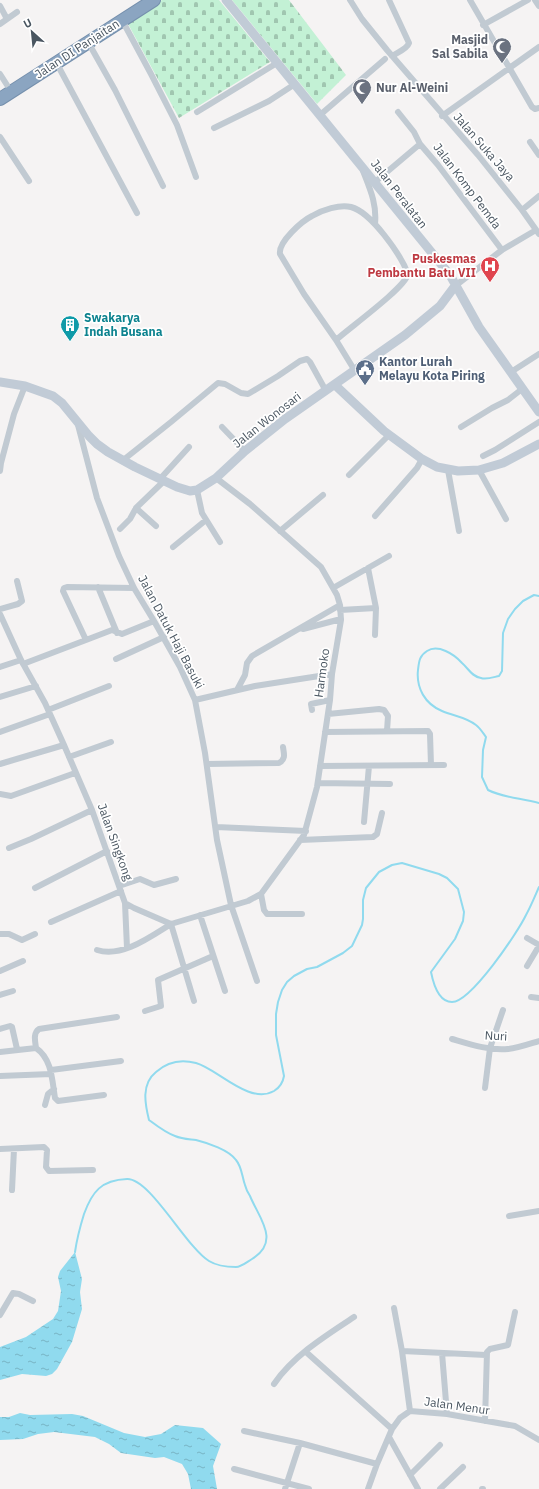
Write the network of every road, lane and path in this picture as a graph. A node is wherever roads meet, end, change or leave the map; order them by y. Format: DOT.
graph roads {
  1 [pos="140,0"];
  2 [pos="154,0"];
  3 [pos="226,0"];
  4 [pos="350,0"];
  5 [pos="389,0"];
  6 [pos="470,0"];
  7 [pos="528,0"];
  8 [pos="535,0"];
  9 [pos="0,6"];
  10 [pos="539,6"];
  11 [pos="18,12"];
  12 [pos="7,19"];
  13 [pos="122,20"];
  14 [pos="0,24"];
  15 [pos="483,25"];
  16 [pos="88,42"];
  17 [pos="539,47"];
  18 [pos="392,56"];
  19 [pos="385,59"];
  20 [pos="56,62"];
  21 [pos="277,63"];
  22 [pos="510,68"];
  23 [pos="0,74"];
  24 [pos="295,84"];
  25 [pos="4,88"];
  26 [pos="0,99"];
  27 [pos="539,108"];
  28 [pos="197,112"];
  29 [pos="398,112"];
  30 [pos="320,115"];
  31 [pos="442,116"];
  32 [pos="214,128"];
  33 [pos="0,137"];
  34 [pos="530,142"];
  35 [pos="420,144"];
  36 [pos="539,155"];
  37 [pos="360,164"];
  38 [pos="196,177"];
  39 [pos="29,181"];
  40 [pos="375,182"];
  41 [pos="163,186"];
  42 [pos="539,196"];
  43 [pos="522,210"];
  44 [pos="137,213"];
  45 [pos="375,224"];
  46 [pos="538,232"];
  47 [pos="502,250"];
  48 [pos="455,286"];
  49 [pos="336,340"];
  50 [pos="539,354"];
  51 [pos="355,371"];
  52 [pos="511,372"];
  53 [pos="0,382"];
  54 [pos="335,384"];
  55 [pos="25,386"];
  56 [pos="522,389"];
  57 [pos="326,391"];
  58 [pos="539,412"];
  59 [pos="539,422"];
  60 [pos="78,423"];
  61 [pos="222,427"];
  62 [pos="461,427"];
  63 [pos="389,435"];
  64 [pos="539,444"];
  65 [pos="189,446"];
  66 [pos="245,451"];
  67 [pos="482,456"];
  68 [pos="422,459"];
  69 [pos="122,460"];
  70 [pos="448,470"];
  71 [pos="479,470"];
  72 [pos="0,471"];
  73 [pos="349,475"];
  74 [pos="216,478"];
  75 [pos="162,480"];
  76 [pos="197,490"];
  77 [pos="323,495"];
  78 [pos="136,508"];
  79 [pos="375,516"];
  80 [pos="506,519"];
  81 [pos="206,520"];
  82 [pos="156,526"];
  83 [pos="120,529"];
  84 [pos="280,531"];
  85 [pos="459,531"];
  86 [pos="220,542"];
  87 [pos="173,547"];
  88 [pos="389,556"];
  89 [pos="368,568"];
  90 [pos="17,581"];
  91 [pos="98,588"];
  92 [pos="134,588"];
  93 [pos="333,588"];
  94 [pos="340,607"];
  95 [pos="376,608"];
  96 [pos="0,609"];
  97 [pos="0,614"];
  98 [pos="341,619"];
  99 [pos="154,621"];
  100 [pos="7,628"];
  101 [pos="0,630"];
  102 [pos="296,631"];
  103 [pos="118,633"];
  104 [pos="375,635"];
  105 [pos="164,637"];
  106 [pos="86,640"];
  107 [pos="116,660"];
  108 [pos="22,662"];
  109 [pos="0,667"];
  110 [pos="332,674"];
  111 [pos="36,686"];
  112 [pos="109,686"];
  113 [pos="238,690"];
  114 [pos="0,697"];
  115 [pos="195,700"];
  116 [pos="330,700"];
  117 [pos="312,710"];
  118 [pos="49,712"];
  119 [pos="328,714"];
  120 [pos="387,731"];
  121 [pos="0,732"];
  122 [pos="325,732"];
  123 [pos="111,742"];
  124 [pos="64,745"];
  125 [pos="283,747"];
  126 [pos="69,757"];
  127 [pos="0,764"];
  128 [pos="207,764"];
  129 [pos="431,765"];
  130 [pos="444,765"];
  131 [pos="320,766"];
  132 [pos="369,766"];
  133 [pos="75,773"];
  134 [pos="368,783"];
  135 [pos="318,784"];
  136 [pos="390,784"];
  137 [pos="0,794"];
  138 [pos="92,810"];
  139 [pos="382,813"];
  140 [pos="364,822"];
  141 [pos="216,827"];
  142 [pos="306,831"];
  143 [pos="300,840"];
  144 [pos="9,848"];
  145 [pos="107,851"];
  146 [pos="176,879"];
  147 [pos="35,888"];
  148 [pos="120,889"];
  149 [pos="261,894"];
  150 [pos="125,903"];
  151 [pos="231,905"];
  152 [pos="302,914"];
  153 [pos="200,915"];
  154 [pos="51,922"];
  155 [pos="171,924"];
  156 [pos="0,934"];
  157 [pos="35,934"];
  158 [pos="527,938"];
  159 [pos="539,946"];
  160 [pos="127,948"];
  161 [pos="97,950"];
  162 [pos="213,956"];
  163 [pos="22,961"];
  164 [pos="527,966"];
  165 [pos="184,969"];
  166 [pos="0,971"];
  167 [pos="257,981"];
  168 [pos="13,991"];
  169 [pos="225,991"];
  170 [pos="0,995"];
  171 [pos="531,997"];
  172 [pos="539,998"];
  173 [pos="194,1001"];
  174 [pos="503,1010"];
  175 [pos="145,1011"];
  176 [pos="117,1017"];
  177 [pos="0,1029"];
  178 [pos="452,1039"];
  179 [pos="539,1041"];
  180 [pos="36,1048"];
  181 [pos="490,1048"];
  182 [pos="17,1049"];
  183 [pos="0,1052"];
  184 [pos="121,1061"];
  185 [pos="51,1072"];
  186 [pos="0,1076"];
  187 [pos="485,1088"];
  188 [pos="54,1089"];
  189 [pos="104,1095"];
  190 [pos="45,1105"];
  191 [pos="0,1149"];
  192 [pos="14,1149"];
  193 [pos="93,1170"];
  194 [pos="12,1190"];
  195 [pos="539,1211"];
  196 [pos="509,1216"];
  197 [pos="33,1302"];
  198 [pos="394,1308"];
  199 [pos="515,1312"];
  200 [pos="0,1315"];
  201 [pos="354,1318"];
  202 [pos="402,1351"];
  203 [pos="306,1352"];
  204 [pos="442,1352"];
  205 [pos="486,1355"];
  206 [pos="274,1384"];
  207 [pos="410,1411"];
  208 [pos="447,1414"];
  209 [pos="485,1421"];
  210 [pos="392,1429"];
  211 [pos="244,1431"];
  212 [pos="389,1437"];
  213 [pos="539,1440"];
  214 [pos="300,1443"];
  215 [pos="440,1445"];
  216 [pos="376,1464"];
  217 [pos="463,1467"];
  218 [pos="234,1469"];
  219 [pos="410,1475"];
  220 [pos="286,1486"];
  221 [pos="309,1489"];
  222 [pos="368,1489"];
  223 [pos="418,1489"];
  224 [pos="440,1489"];
  1 -- 25 [label="highway, Jalan DI Panjaitan"];
  2 -- 13 [label="highway, Jalan DI Panjaitan"];
  3 -- 21 [label="street, Jalan Peralatan"];
  4 -- 18 [label="street, Jalan Suka Jaya"];
  5 -- 18 [label="street"];
  6 -- 15 [label="street"];
  7 -- 15 [label="street"];
  8 -- 10 [label="street"];
  9 -- 12 [label="street"];
  11 -- 12 [label="street"];
  12 -- 14 [label="street"];
  13 -- 16 [label="highway, Jalan DI Panjaitan"];
  13 -- 38 [label="street"];
  15 -- 22 [label="street"];
  16 -- 20 [label="highway, Jalan DI Panjaitan"];
  16 -- 41 [label="street"];
  17 -- 22 [label="street"];
  18 -- 31 [label="street, Jalan Suka Jaya"];
  19 -- 30 [label="street"];
  20 -- 26 [label="highway, Jalan DI Panjaitan"];
  20 -- 44 [label="street"];
  21 -- 24 [label="street, Jalan Peralatan"];
  21 -- 28 [label="street"];
  22 -- 27 [label="street"];
  22 -- 31 [label="street"];
  23 -- 25 [label="street"];
  24 -- 30 [label="street, Jalan Peralatan"];
  24 -- 32 [label="street"];
  29 -- 35 [label="street"];
  30 -- 37 [label="street, Jalan Peralatan"];
  31 -- 43 [label="street, Jalan Suka Jaya"];
  33 -- 39 [label="street"];
  34 -- 36 [label="street"];
  35 -- 40 [label="street, Jalan Komp Pemda"];
  35 -- 47 [label="street, Jalan Komp Pemda"];
  37 -- 40 [label="street, Jalan Peralatan"];
  37 -- 45 [label="street"];
  40 -- 48 [label="street, Jalan Peralatan"];
  42 -- 43 [label="street"];
  43 -- 46 [label="street, Jalan Suka Jaya"];
  45 -- 49 [label="street"];
  45 -- 49 [label="street"];
  46 -- 47 [label="street, Jalan Wonosari"];
  47 -- 48 [label="street, Jalan Wonosari"];
  48 -- 51 [label="street, Jalan Wonosari"];
  48 -- 52 [label="street, Jalan Peralatan"];
  49 -- 51 [label="street"];
  50 -- 52 [label="street"];
  51 -- 54 [label="street, Jalan Wonosari"];
  52 -- 56 [label="street, Jalan Peralatan"];
  53 -- 55 [label="street"];
  54 -- 57 [label="street, Jalan Wonosari"];
  54 -- 63 [label="street"];
  55 -- 60 [label="street"];
  55 -- 72 [label="street"];
  56 -- 58 [label="street, Jalan Peralatan"];
  56 -- 62 [label="street"];
  57 -- 66 [label="street, Jalan Wonosari"];
  57 -- 69 [label="street"];
  59 -- 67 [label="street"];
  60 -- 69 [label="street"];
  60 -- 92 [label="street, Jalan Datuk Haji Basuki"];
  61 -- 66 [label="street"];
  63 -- 68 [label="street"];
  63 -- 73 [label="street"];
  64 -- 71 [label="street"];
  65 -- 75 [label="street"];
  66 -- 74 [label="street, Jalan Wonosari"];
  68 -- 70 [label="street"];
  68 -- 79 [label="street"];
  69 -- 75 [label="street"];
  70 -- 71 [label="street"];
  70 -- 85 [label="street"];
  71 -- 80 [label="street"];
  74 -- 76 [label="street, Jalan Wonosari"];
  74 -- 84 [label="street, Harmoko"];
  75 -- 76 [label="street"];
  75 -- 78 [label="street"];
  76 -- 81 [label="street"];
  77 -- 84 [label="street"];
  78 -- 82 [label="street"];
  78 -- 83 [label="street"];
  81 -- 86 [label="street"];
  81 -- 87 [label="street"];
  84 -- 93 [label="street, Harmoko"];
  88 -- 89 [label="street"];
  89 -- 93 [label="street"];
  89 -- 95 [label="street"];
  90 -- 96 [label="street"];
  91 -- 92 [label="street"];
  91 -- 103 [label="street"];
  91 -- 106 [label="street"];
  92 -- 99 [label="street, Jalan Datuk Haji Basuki"];
  93 -- 94 [label="street, Harmoko"];
  94 -- 95 [label="street"];
  94 -- 98 [label="street, Harmoko"];
  94 -- 102 [label="street"];
  95 -- 104 [label="street"];
  97 -- 100 [label="street, Jalan Singkong"];
  98 -- 102 [label="street"];
  98 -- 110 [label="street, Harmoko"];
  99 -- 103 [label="street"];
  99 -- 105 [label="street, Jalan Datuk Haji Basuki"];
  100 -- 101 [label="street"];
  100 -- 108 [label="street, Jalan Singkong"];
  102 -- 113 [label="street"];
  103 -- 106 [label="street"];
  105 -- 107 [label="street"];
  105 -- 115 [label="street, Jalan Datuk Haji Basuki"];
  106 -- 108 [label="street"];
  108 -- 109 [label="street"];
  108 -- 111 [label="street, Jalan Singkong"];
  110 -- 113 [label="street"];
  110 -- 116 [label="street, Harmoko"];
  111 -- 114 [label="street"];
  111 -- 118 [label="street, Jalan Singkong"];
  112 -- 118 [label="street"];
  113 -- 115 [label="street"];
  115 -- 128 [label="street, Jalan Datuk Haji Basuki"];
  116 -- 117 [label="street"];
  116 -- 119 [label="street, Harmoko"];
  118 -- 121 [label="street"];
  118 -- 124 [label="street, Jalan Singkong"];
  119 -- 120 [label="street"];
  119 -- 122 [label="street, Harmoko"];
  120 -- 122 [label="street"];
  120 -- 129 [label="street"];
  122 -- 131 [label="street, Harmoko"];
  123 -- 126 [label="street"];
  124 -- 126 [label="street, Jalan Singkong"];
  124 -- 127 [label="street"];
  125 -- 128 [label="street"];
  126 -- 133 [label="street, Jalan Singkong"];
  128 -- 141 [label="street, Jalan Datuk Haji Basuki"];
  129 -- 130 [label="street"];
  129 -- 132 [label="street"];
  131 -- 132 [label="street"];
  131 -- 135 [label="street, Harmoko"];
  132 -- 134 [label="street"];
  133 -- 137 [label="street"];
  133 -- 138 [label="street, Jalan Singkong"];
  134 -- 135 [label="street"];
  134 -- 136 [label="street"];
  134 -- 140 [label="street"];
  135 -- 142 [label="street, Harmoko"];
  138 -- 144 [label="street"];
  138 -- 145 [label="street, Jalan Singkong"];
  139 -- 143 [label="street"];
  141 -- 142 [label="street"];
  141 -- 151 [label="street, Jalan Datuk Haji Basuki"];
  142 -- 143 [label="street, Harmoko"];
  143 -- 149 [label="street, Harmoko"];
  145 -- 147 [label="street"];
  145 -- 148 [label="street, Jalan Singkong"];
  146 -- 148 [label="street"];
  148 -- 150 [label="street, Jalan Singkong"];
  148 -- 154 [label="street"];
  149 -- 151 [label="street, Harmoko"];
  149 -- 152 [label="street"];
  150 -- 155 [label="street"];
  150 -- 160 [label="street, Jalan Singkong"];
  151 -- 153 [label="street"];
  151 -- 167 [label="street"];
  153 -- 155 [label="street"];
  153 -- 162 [label="street"];
  155 -- 160 [label="street"];
  155 -- 165 [label="street"];
  156 -- 157 [label="street"];
  158 -- 159 [label="street"];
  159 -- 164 [label="street"];
  160 -- 161 [label="street"];
  162 -- 165 [label="street"];
  162 -- 169 [label="street"];
  163 -- 166 [label="street"];
  165 -- 173 [label="street"];
  165 -- 175 [label="street"];
  168 -- 170 [label="street"];
  171 -- 172 [label="street"];
  174 -- 181 [label="street"];
  176 -- 180 [label="street"];
  177 -- 182 [label="street"];
  178 -- 181 [label="street, Nuri"];
  179 -- 181 [label="street, Nuri"];
  180 -- 182 [label="street"];
  180 -- 185 [label="street"];
  181 -- 187 [label="street"];
  182 -- 183 [label="street"];
  184 -- 185 [label="street"];
  185 -- 186 [label="street"];
  185 -- 188 [label="street"];
  188 -- 189 [label="street"];
  188 -- 190 [label="street"];
  191 -- 192 [label="street"];
  192 -- 193 [label="street"];
  192 -- 194 [label="street"];
  195 -- 196 [label="street"];
  197 -- 200 [label="street"];
  198 -- 202 [label="street"];
  199 -- 205 [label="street"];
  201 -- 203 [label="street"];
  202 -- 204 [label="street"];
  202 -- 207 [label="street"];
  203 -- 206 [label="street"];
  203 -- 210 [label="street"];
  204 -- 205 [label="street"];
  204 -- 208 [label="street"];
  205 -- 209 [label="street"];
  207 -- 208 [label="street, Jalan Menur"];
  207 -- 210 [label="street, Jalan Menur"];
  208 -- 209 [label="street, Jalan Menur"];
  209 -- 213 [label="street, Jalan Menur"];
  210 -- 212 [label="street, Jalan Menur"];
  211 -- 214 [label="street"];
  212 -- 216 [label="street, Jalan Menur"];
  212 -- 219 [label="street"];
  214 -- 216 [label="street"];
  214 -- 220 [label="street"];
  215 -- 219 [label="street"];
  216 -- 222 [label="street, Jalan Menur"];
  217 -- 224 [label="street"];
  218 -- 220 [label="street"];
  219 -- 223 [label="street"];
  220 -- 221 [label="street"];
}
